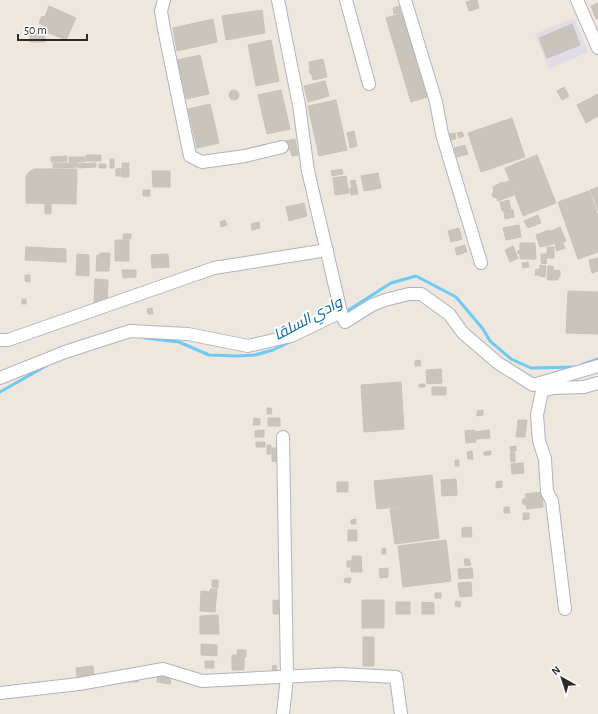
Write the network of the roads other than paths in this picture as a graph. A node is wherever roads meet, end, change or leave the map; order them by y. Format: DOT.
graph roads {
  1 [pos="164,0"];
  2 [pos="278,0"];
  3 [pos="346,0"];
  4 [pos="405,0"];
  5 [pos="577,0"];
  6 [pos="598,48"];
  7 [pos="369,84"];
  8 [pos="282,147"];
  9 [pos="327,250"];
  10 [pos="481,263"];
  11 [pos="343,317"];
  12 [pos="0,340"];
  13 [pos="598,366"];
  14 [pos="0,378"];
  15 [pos="598,383"];
  16 [pos="283,437"];
  17 [pos="565,609"];
  18 [pos="287,677"];
  19 [pos="0,693"];
  20 [pos="283,714"];
  21 [pos="401,714"];
  1 -- 8 [label="street"];
  2 -- 9 [label="street"];
  3 -- 7 [label="street"];
  4 -- 10 [label="street"];
  5 -- 6 [label="street"];
  9 -- 11 [label="street"];
  9 -- 12 [label="street"];
  11 -- 13 [label="street"];
  11 -- 14 [label="street"];
  15 -- 17 [label="street"];
  16 -- 18 [label="street"];
  18 -- 19 [label="street"];
  18 -- 20 [label="street"];
  18 -- 21 [label="street"];
}
